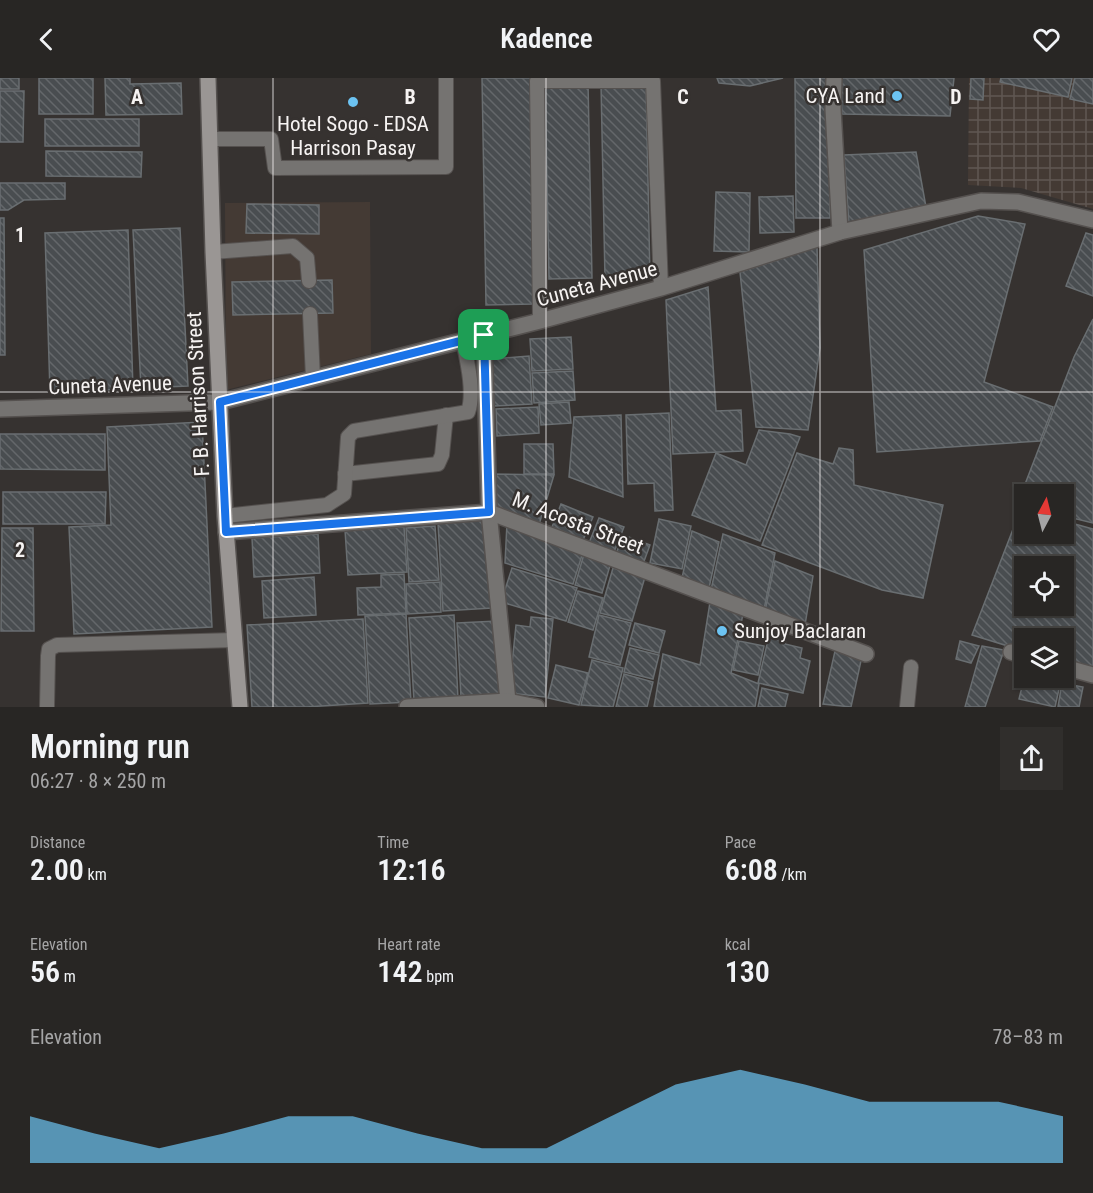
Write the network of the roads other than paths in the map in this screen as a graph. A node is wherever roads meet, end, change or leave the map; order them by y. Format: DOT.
graph roads {
  1 [pos="208,78"];
  2 [pos="446,78"];
  3 [pos="834,78"];
  4 [pos="210,139"];
  5 [pos="1093,220"];
  6 [pos="840,232"];
  7 [pos="213,252"];
  8 [pos="309,281"];
  9 [pos="661,288"];
  10 [pos="310,314"];
  11 [pos="540,321"];
  12 [pos="484,335"];
  13 [pos="463,341"];
  14 [pos="313,378"];
  15 [pos="220,402"];
  16 [pos="0,409"];
  17 [pos="446,415"];
  18 [pos="345,474"];
  19 [pos="489,512"];
  20 [pos="225,516"];
  21 [pos="226,532"];
  22 [pos="235,640"];
  23 [pos="866,654"];
  24 [pos="911,667"];
  25 [pos="1074,670"];
  26 [pos="1093,675"];
  27 [pos="508,701"];
  28 [pos="47,707"];
  29 [pos="240,707"];
  30 [pos="407,707"];
  31 [pos="537,707"];
  32 [pos="907,707"];
  1 -- 4 [label="main road, F. B. Harrison Street"];
  2 -- 4 [label="lane"];
  3 -- 6 [label="street"];
  4 -- 7 [label="main road, F. B. Harrison Street"];
  5 -- 6 [label="street, Cuneta Avenue"];
  6 -- 9 [label="street, Cuneta Avenue"];
  7 -- 8 [label="lane"];
  7 -- 15 [label="main road, F. B. Harrison Street"];
  9 -- 11 [label="street, Cuneta Avenue"];
  9 -- 11 [label="lane"];
  10 -- 14 [label="lane"];
  11 -- 12 [label="street, Cuneta Avenue"];
  12 -- 13 [label="street, Cuneta Avenue"];
  12 -- 19 [label="street"];
  13 -- 14 [label="street, Cuneta Avenue"];
  13 -- 17 [label="lane"];
  14 -- 15 [label="street, Cuneta Avenue"];
  15 -- 16 [label="street, Cuneta Avenue"];
  15 -- 20 [label="main road, F. B. Harrison Street"];
  17 -- 18 [label="lane"];
  17 -- 18 [label="lane"];
  18 -- 20 [label="lane"];
  19 -- 21 [label="street, M. Acosta Street"];
  19 -- 23 [label="street, M. Acosta Street"];
  19 -- 27 [label="street"];
  20 -- 21 [label="main road, F. B. Harrison Street"];
  21 -- 22 [label="main road, F. B. Harrison Street"];
  22 -- 28 [label="lane"];
  22 -- 29 [label="main road, F. B. Harrison Street"];
  24 -- 32 [label="lane"];
  25 -- 26 [label="street"];
  27 -- 30 [label="street"];
  27 -- 31 [label="street"];
}
